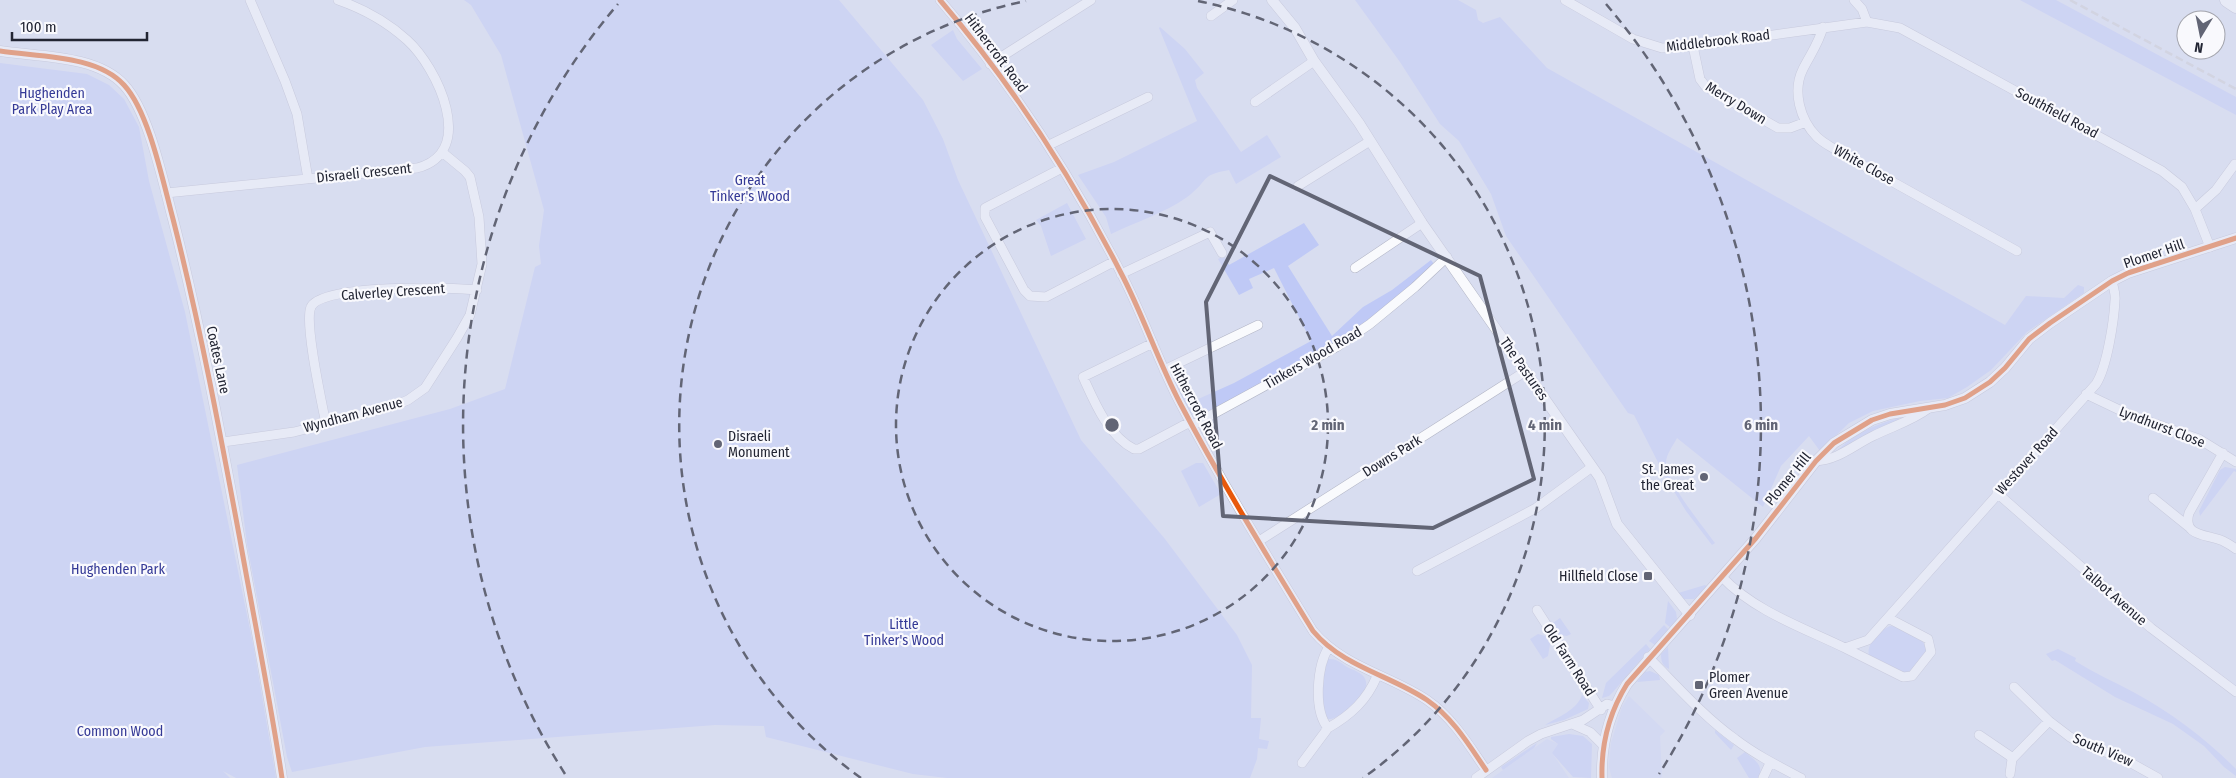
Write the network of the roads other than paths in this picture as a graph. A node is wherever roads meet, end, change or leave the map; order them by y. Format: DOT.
graph roads {
  1 [pos="250,0"];
  2 [pos="338,0"];
  3 [pos="940,0"];
  4 [pos="1091,0"];
  5 [pos="1233,0"];
  6 [pos="1272,0"];
  7 [pos="1566,0"];
  8 [pos="1854,0"];
  9 [pos="2227,0"];
  10 [pos="2236,6"];
  11 [pos="1211,16"];
  12 [pos="1867,22"];
  13 [pos="1823,27"];
  14 [pos="1693,46"];
  15 [pos="0,51"];
  16 [pos="1314,61"];
  17 [pos="990,64"];
  18 [pos="1148,97"];
  19 [pos="1255,102"];
  20 [pos="1806,122"];
  21 [pos="1370,141"];
  22 [pos="1049,145"];
  23 [pos="442,152"];
  24 [pos="2235,164"];
  25 [pos="1062,168"];
  26 [pos="308,179"];
  27 [pos="1298,186"];
  28 [pos="166,193"];
  29 [pos="2196,209"];
  30 [pos="1422,223"];
  31 [pos="2236,238"];
  32 [pos="2210,247"];
  33 [pos="2017,251"];
  34 [pos="1222,253"];
  35 [pos="1446,257"];
  36 [pos="1115,261"];
  37 [pos="1355,268"];
  38 [pos="1122,274"];
  39 [pos="2112,281"];
  40 [pos="477,290"];
  41 [pos="1258,326"];
  42 [pos="1153,344"];
  43 [pos="1164,370"];
  44 [pos="1526,371"];
  45 [pos="2086,394"];
  46 [pos="1930,408"];
  47 [pos="326,424"];
  48 [pos="1192,424"];
  49 [pos="223,442"];
  50 [pos="2223,453"];
  51 [pos="1816,461"];
  52 [pos="2236,462"];
  53 [pos="1592,467"];
  54 [pos="1998,493"];
  55 [pos="2153,498"];
  56 [pos="2190,527"];
  57 [pos="1259,541"];
  58 [pos="2236,549"];
  59 [pos="1417,571"];
  60 [pos="1722,577"];
  61 [pos="1537,610"];
  62 [pos="1690,614"];
  63 [pos="1888,618"];
  64 [pos="1329,647"];
  65 [pos="1845,648"];
  66 [pos="1648,657"];
  67 [pos="1378,676"];
  68 [pos="2014,687"];
  69 [pos="2236,692"];
  70 [pos="1615,706"];
  71 [pos="1601,710"];
  72 [pos="2049,721"];
  73 [pos="1572,724"];
  74 [pos="1328,728"];
  75 [pos="1979,735"];
  76 [pos="1603,745"];
  77 [pos="2012,759"];
  78 [pos="1302,763"];
  79 [pos="1770,763"];
  80 [pos="1486,770"];
  81 [pos="2010,774"];
  82 [pos="282,778"];
  83 [pos="1476,778"];
  84 [pos="1602,778"];
  85 [pos="1763,778"];
  86 [pos="1801,778"];
  87 [pos="2158,778"];
  1 -- 26 [label="street"];
  2 -- 23 [label="street"];
  3 -- 17 [label="street, Hithercroft Road"];
  4 -- 17 [label="street, Hithercroft Road"];
  5 -- 11 [label="street"];
  6 -- 16 [label="street, The Pastures"];
  7 -- 14 [label="street, Middlebrook Road"];
  8 -- 12 [label="street"];
  9 -- 10 [label="main road"];
  12 -- 13 [label="street, Southfield Road"];
  12 -- 29 [label="street, Southfield Road"];
  13 -- 14 [label="street, Middlebrook Road"];
  13 -- 20 [label="street, White Close"];
  14 -- 20 [label="street, Merry Down"];
  15 -- 28 [label="street, Coates Lane"];
  16 -- 19 [label="street"];
  16 -- 21 [label="street, The Pastures"];
  17 -- 22 [label="street, Hithercroft Road"];
  18 -- 22 [label="street"];
  20 -- 33 [label="street, White Close"];
  21 -- 27 [label="street"];
  21 -- 30 [label="street, The Pastures"];
  22 -- 25 [label="street, Hithercroft Road"];
  23 -- 26 [label="street, Disraeli Crescent"];
  23 -- 40 [label="street, Wyndham Avenue"];
  24 -- 29 [label="street"];
  25 -- 36 [label="street, Hithercroft Road"];
  25 -- 36 [label="street"];
  26 -- 28 [label="street, Disraeli Crescent"];
  28 -- 49 [label="street, Coates Lane"];
  29 -- 32 [label="street, Southfield Road"];
  30 -- 35 [label="street, The Pastures"];
  30 -- 37 [label="street"];
  31 -- 32 [label="street, Plomer Hill"];
  32 -- 39 [label="street, Plomer Hill"];
  34 -- 38 [label="street"];
  35 -- 44 [label="street, The Pastures"];
  35 -- 48 [label="street, Tinkers Wood Road"];
  36 -- 38 [label="street, Hithercroft Road"];
  38 -- 42 [label="street, Hithercroft Road"];
  39 -- 45 [label="street, Westover Road"];
  39 -- 46 [label="street, Plomer Hill"];
  40 -- 47 [label="street, Wyndham Avenue"];
  40 -- 47 [label="street, Calverley Crescent"];
  41 -- 43 [label="street, Hithercroft Road"];
  42 -- 43 [label="street, Hithercroft Road"];
  42 -- 48 [label="street, Hithercroft Road"];
  43 -- 48 [label="street, Hithercroft Road"];
  44 -- 53 [label="street, The Pastures"];
  44 -- 57 [label="street, Downs Park"];
  45 -- 50 [label="street, Lyndhurst Close"];
  45 -- 54 [label="street, Westover Road"];
  46 -- 51 [label="street"];
  46 -- 51 [label="street, Plomer Hill"];
  47 -- 49 [label="street, Wyndham Avenue"];
  48 -- 57 [label="street, Hithercroft Road"];
  49 -- 82 [label="street, Coates Lane"];
  50 -- 52 [label="street, Lyndhurst Close"];
  50 -- 56 [label="street"];
  51 -- 60 [label="street, Plomer Hill"];
  53 -- 59 [label="street"];
  53 -- 62 [label="street, The Pastures"];
  54 -- 63 [label="street, Westover Road"];
  54 -- 69 [label="street, Talbot Avenue"];
  55 -- 56 [label="street"];
  56 -- 58 [label="street"];
  57 -- 64 [label="street, Hithercroft Road"];
  60 -- 62 [label="street, Plomer Hill"];
  60 -- 65 [label="street"];
  61 -- 71 [label="street, Old Farm Road"];
  62 -- 66 [label="street, Plomer Hill"];
  63 -- 65 [label="street, Westover Road"];
  63 -- 65 [label="street"];
  64 -- 67 [label="street, Hithercroft Road"];
  64 -- 74 [label="street"];
  66 -- 70 [label="street, Plomer Hill"];
  66 -- 79 [label="street"];
  67 -- 74 [label="street"];
  67 -- 80 [label="street, Hithercroft Road"];
  68 -- 72 [label="street, South View"];
  70 -- 71 [label="street"];
  70 -- 76 [label="street, Plomer Hill"];
  71 -- 73 [label="street"];
  72 -- 77 [label="street"];
  72 -- 87 [label="street, South View"];
  73 -- 76 [label="street"];
  73 -- 80 [label="street"];
  74 -- 78 [label="street"];
  75 -- 77 [label="street"];
  76 -- 84 [label="street, Plomer Hill"];
  77 -- 81 [label="street"];
  79 -- 85 [label="street"];
  79 -- 86 [label="street"];
  80 -- 83 [label="street"];
}
